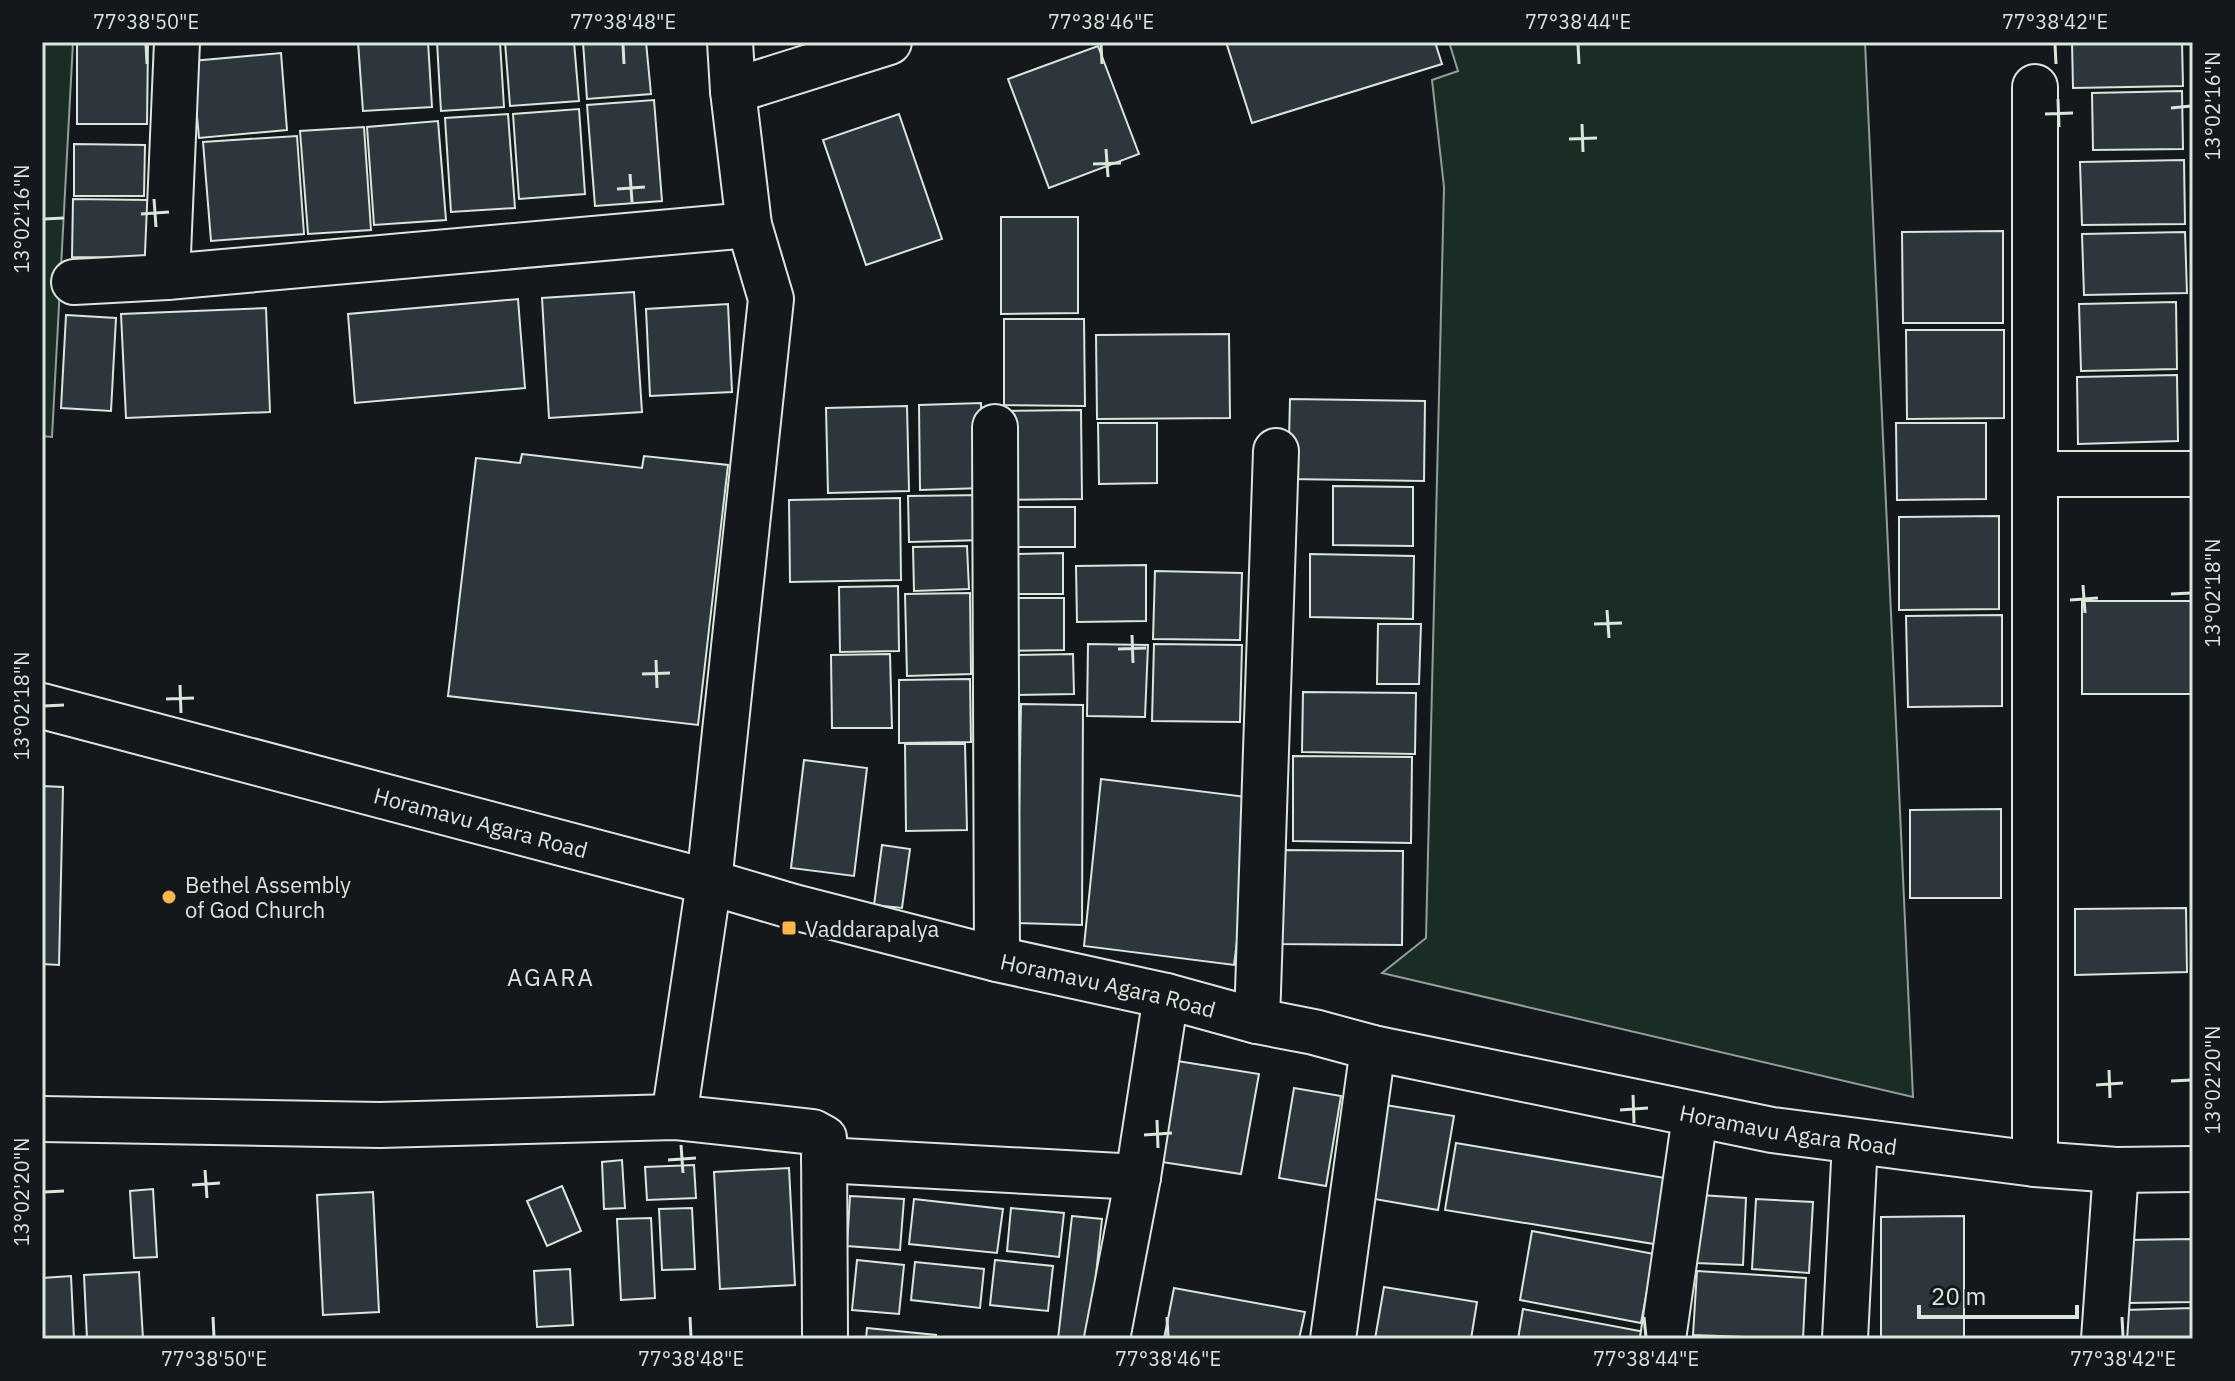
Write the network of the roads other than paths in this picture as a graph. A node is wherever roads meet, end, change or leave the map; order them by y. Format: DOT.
graph roads {
  1 [pos="177,42"];
  2 [pos="730,42"];
  3 [pos="889,42"];
  4 [pos="2035,87"];
  5 [pos="733,91"];
  6 [pos="749,225"];
  7 [pos="167,277"];
  8 [pos="74,282"];
  9 [pos="995,427"];
  10 [pos="1276,451"];
  11 [pos="2035,474"];
  12 [pos="2193,474"];
  13 [pos="42,706"];
  14 [pos="709,882"];
  15 [pos="997,959"];
  16 [pos="1166,996"];
  17 [pos="1257,1021"];
  18 [pos="1373,1048"];
  19 [pos="1695,1116"];
  20 [pos="674,1117"];
  21 [pos="42,1119"];
  22 [pos="1855,1142"];
  23 [pos="824,1160"];
  24 [pos="2035,1164"];
  25 [pos="2193,1169"];
  26 [pos="2116,1170"];
  27 [pos="1138,1177"];
  28 [pos="825,1336"];
  29 [pos="1107,1339"];
  30 [pos="1333,1339"];
  31 [pos="1663,1339"];
  32 [pos="1845,1339"];
  33 [pos="2104,1339"];
  1 -- 7 [label="street"];
  2 -- 5 [label="street"];
  3 -- 5 [label="street"];
  4 -- 11 [label="street"];
  5 -- 6 [label="street"];
  6 -- 7 [label="street"];
  6 -- 14 [label="street"];
  7 -- 8 [label="street"];
  9 -- 15 [label="street"];
  10 -- 17 [label="street"];
  11 -- 12 [label="street"];
  11 -- 24 [label="street"];
  13 -- 14 [label="street, Horamavu Agara Road"];
  14 -- 15 [label="street, Horamavu Agara Road"];
  14 -- 20 [label="street"];
  15 -- 16 [label="street, Horamavu Agara Road"];
  16 -- 17 [label="street, Horamavu Agara Road"];
  16 -- 27 [label="street"];
  17 -- 18 [label="street, Horamavu Agara Road"];
  18 -- 19 [label="street, Horamavu Agara Road"];
  18 -- 30 [label="street"];
  19 -- 22 [label="street, Horamavu Agara Road"];
  19 -- 31 [label="street"];
  20 -- 21 [label="street"];
  20 -- 23 [label="street"];
  22 -- 24 [label="street, Horamavu Agara Road"];
  22 -- 32 [label="street"];
  23 -- 27 [label="street"];
  23 -- 28 [label="street"];
  24 -- 26 [label="street, Horamavu Agara Road"];
  25 -- 26 [label="street, Horamavu Agara Road"];
  26 -- 33 [label="street"];
  27 -- 29 [label="street"];
}
